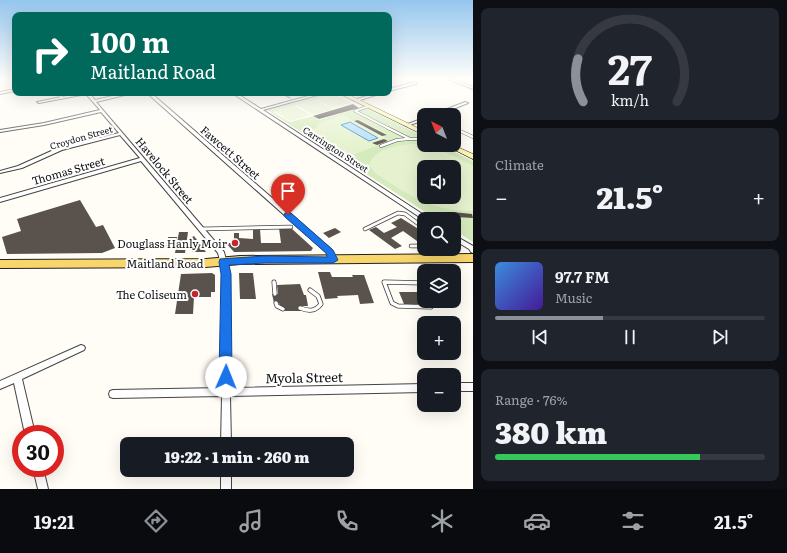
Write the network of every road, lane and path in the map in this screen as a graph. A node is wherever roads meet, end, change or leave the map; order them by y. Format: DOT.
graph roads {
  1 [pos="95,102"];
  2 [pos="159,102"];
  3 [pos="247,102"];
  4 [pos="290,102"];
  5 [pos="360,102"];
  6 [pos="466,103"];
  7 [pos="369,106"];
  8 [pos="453,108"];
  9 [pos="260,110"];
  10 [pos="102,112"];
  11 [pos="417,121"];
  12 [pos="407,125"];
  13 [pos="417,130"];
  14 [pos="0,131"];
  15 [pos="461,131"];
  16 [pos="121,134"];
  17 [pos="473,137"];
  18 [pos="410,139"];
  19 [pos="417,139"];
  20 [pos="381,146"];
  21 [pos="461,151"];
  22 [pos="473,157"];
  23 [pos="142,159"];
  24 [pos="0,172"];
  25 [pos="0,200"];
  26 [pos="417,212"];
  27 [pos="417,223"];
  28 [pos="291,227"];
  29 [pos="201,229"];
  30 [pos="365,229"];
  31 [pos="461,241"];
  32 [pos="412,246"];
  33 [pos="417,246"];
  34 [pos="473,251"];
  35 [pos="473,258"];
  36 [pos="333,260"];
  37 [pos="224,262"];
  38 [pos="0,264"];
  39 [pos="274,282"];
  40 [pos="417,282"];
  41 [pos="310,290"];
  42 [pos="275,294"];
  43 [pos="276,303"];
  44 [pos="417,306"];
  45 [pos="300,308"];
  46 [pos="283,309"];
  47 [pos="81,348"];
  48 [pos="17,377"];
  49 [pos="0,385"];
  50 [pos="461,387"];
  51 [pos="473,387"];
  52 [pos="417,388"];
  53 [pos="225,392"];
  54 [pos="113,394"];
  55 [pos="28,425"];
  56 [pos="226,437"];
  57 [pos="40,477"];
  58 [pos="226,477"];
  59 [pos="42,489"];
  60 [pos="226,489"];
  1 -- 10 [label="street, Havelock Street"];
  2 -- 36 [label="street, Fawcett Street"];
  3 -- 9 [label="street, Carrington Street"];
  4 -- 9 [label="street"];
  5 -- 7 [label="main road"];
  6 -- 8 [label="street"];
  7 -- 12 [label="main road"];
  7 -- 18 [label="lane"];
  9 -- 26 [label="street, Carrington Street"];
  10 -- 14 [label="street"];
  10 -- 16 [label="street, Havelock Street"];
  11 -- 12 [label="street"];
  12 -- 13 [label="main road"];
  15 -- 17 [label="lane"];
  16 -- 23 [label="street, Havelock Street"];
  16 -- 24 [label="street, Croydon Street"];
  18 -- 19 [label="lane"];
  18 -- 20 [label="lane"];
  21 -- 22 [label="main road"];
  23 -- 25 [label="street, Thomas Street"];
  23 -- 29 [label="street, Havelock Street"];
  27 -- 30 [label="lane"];
  28 -- 29 [label="lane"];
  29 -- 37 [label="street, Havelock Street"];
  31 -- 34 [label="street"];
  32 -- 33 [label="lane"];
  35 -- 36 [label="main road, Maitland Road"];
  36 -- 37 [label="main road, Maitland Road"];
  37 -- 38 [label="main road, Maitland Road"];
  37 -- 53 [label="street"];
  39 -- 42 [label="lane"];
  40 -- 44 [label="lane"];
  41 -- 45 [label="lane"];
  43 -- 46 [label="lane"];
  47 -- 48 [label="street"];
  48 -- 49 [label="street"];
  48 -- 55 [label="street"];
  50 -- 51 [label="street"];
  52 -- 53 [label="street, Myola Street"];
  53 -- 54 [label="street, Myola Street"];
  53 -- 56 [label="street"];
  57 -- 59 [label="street"];
  58 -- 60 [label="street"];
}
